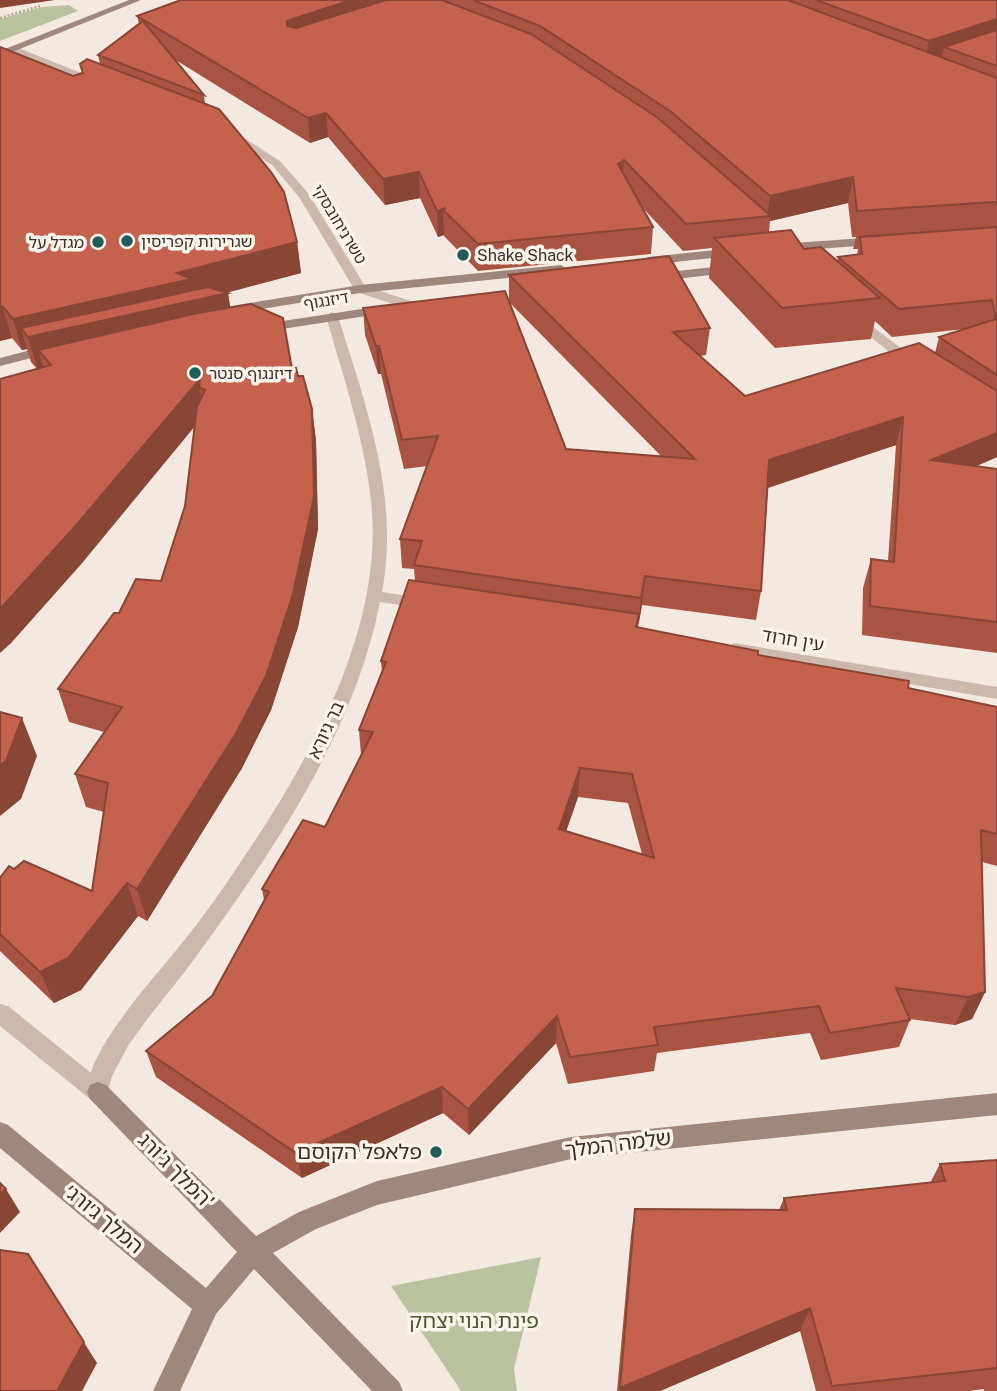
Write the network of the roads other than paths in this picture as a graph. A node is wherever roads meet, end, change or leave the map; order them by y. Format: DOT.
graph roads {
  1 [pos="137,0"];
  2 [pos="13,50"];
  3 [pos="0,54"];
  4 [pos="110,86"];
  5 [pos="217,128"];
  6 [pos="775,237"];
  7 [pos="886,241"];
  8 [pos="785,248"];
  9 [pos="631,262"];
  10 [pos="750,267"];
  11 [pos="577,268"];
  12 [pos="643,279"];
  13 [pos="360,289"];
  14 [pos="420,305"];
  15 [pos="842,306"];
  16 [pos="213,313"];
  17 [pos="332,316"];
  18 [pos="244,331"];
  19 [pos="62,346"];
  20 [pos="0,362"];
  21 [pos="924,371"];
  22 [pos="374,596"];
  23 [pos="443,606"];
  24 [pos="718,647"];
  25 [pos="997,693"];
  26 [pos="0,1013"];
  27 [pos="98,1092"];
  28 [pos="997,1104"];
  29 [pos="0,1133"];
  30 [pos="255,1250"];
  31 [pos="207,1305"];
  32 [pos="166,1391"];
  33 [pos="390,1391"];
  1 -- 2 [label="street"];
  2 -- 3 [label="street"];
  2 -- 4 [label="street"];
  5 -- 13 [label="street, טשרניחובסקי"];
  6 -- 8 [label="street"];
  7 -- 8 [label="street"];
  8 -- 9 [label="street"];
  10 -- 12 [label="street"];
  11 -- 13 [label="street, דיזנגוף"];
  13 -- 14 [label="street, טשרניחובסקי"];
  13 -- 16 [label="street, דיזנגוף"];
  14 -- 17 [label="street, דיזנגוף"];
  15 -- 21 [label="street"];
  17 -- 18 [label="street, דיזנגוף"];
  17 -- 22 [label="street, בר גיורא"];
  19 -- 20 [label="street"];
  22 -- 23 [label="street"];
  22 -- 27 [label="street, בר גיורא"];
  24 -- 25 [label="street, עין חרוד"];
  26 -- 27 [label="street"];
  27 -- 30 [label="street, המלך ג'ורג'"];
  28 -- 30 [label="street, שלמה המלך"];
  29 -- 31 [label="street, המלך ג׳ורג׳"];
  30 -- 31 [label="street, שלמה המלך"];
  30 -- 33 [label="street"];
  31 -- 32 [label="street, שלמה המלך"];
}
